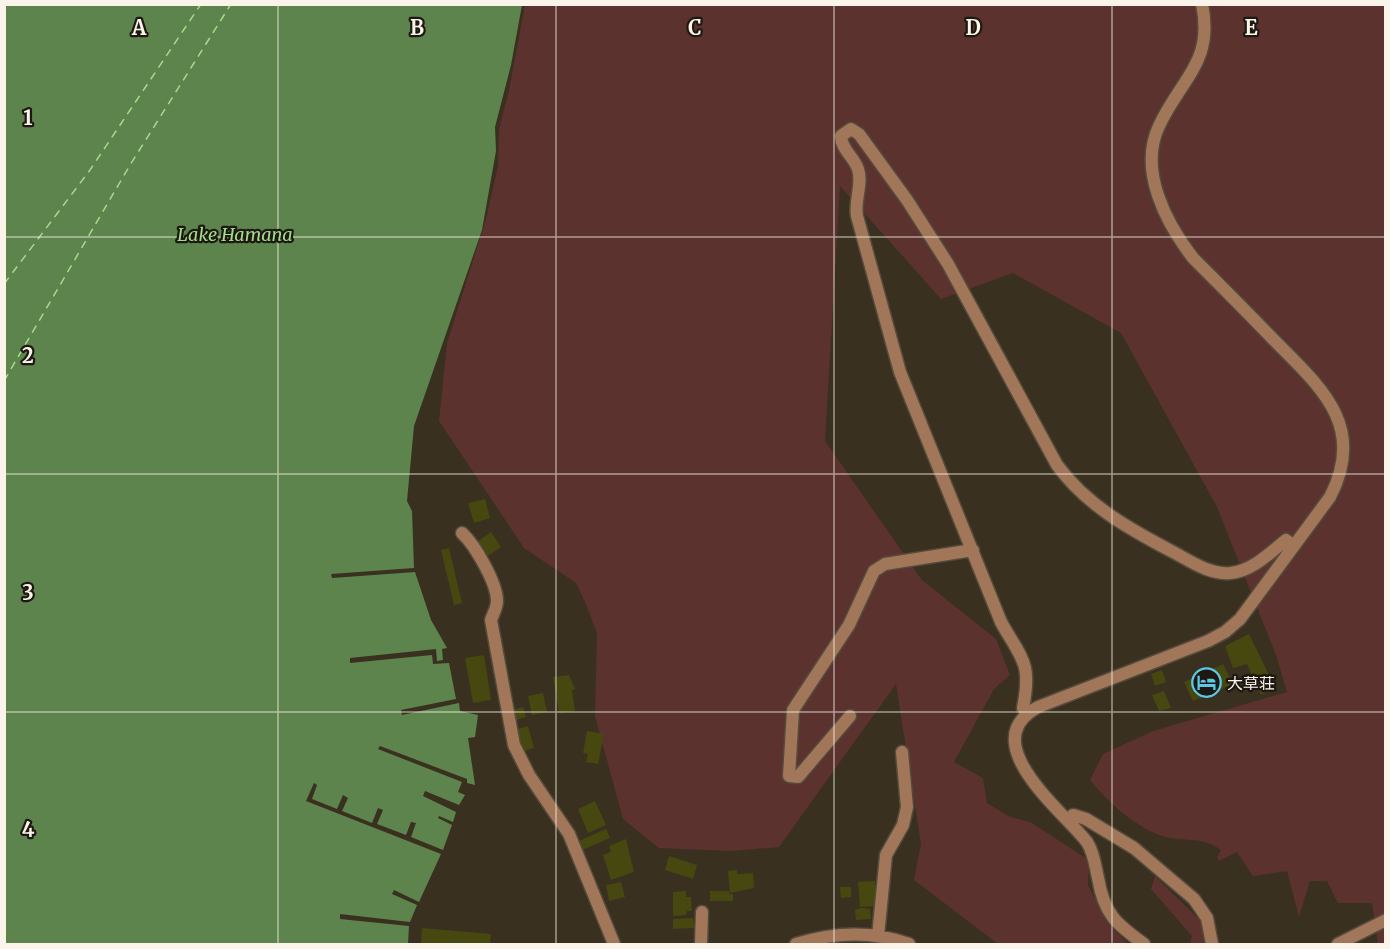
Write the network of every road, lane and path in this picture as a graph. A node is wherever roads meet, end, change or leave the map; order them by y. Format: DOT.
graph roads {
  1 [pos="1202,4"];
  2 [pos="462,533"];
  3 [pos="1294,546"];
  4 [pos="973,550"];
  5 [pos="1027,714"];
  6 [pos="850,716"];
  7 [pos="902,752"];
  8 [pos="1068,820"];
  9 [pos="702,912"];
  10 [pos="1386,920"];
  11 [pos="878,936"];
  12 [pos="614,945"];
  13 [pos="701,945"];
  14 [pos="796,945"];
  15 [pos="909,945"];
  16 [pos="1144,945"];
  17 [pos="1212,945"];
  18 [pos="1338,945"];
  1 -- 3 [label="street"];
  2 -- 12 [label="street"];
  3 -- 4 [label="street"];
  3 -- 5 [label="street"];
  4 -- 5 [label="street"];
  4 -- 6 [label="street"];
  5 -- 8 [label="street"];
  7 -- 11 [label="street"];
  8 -- 16 [label="street"];
  8 -- 17 [label="street"];
  9 -- 13 [label="street"];
  10 -- 18 [label="street"];
  11 -- 14 [label="street"];
  11 -- 15 [label="street"];
}
